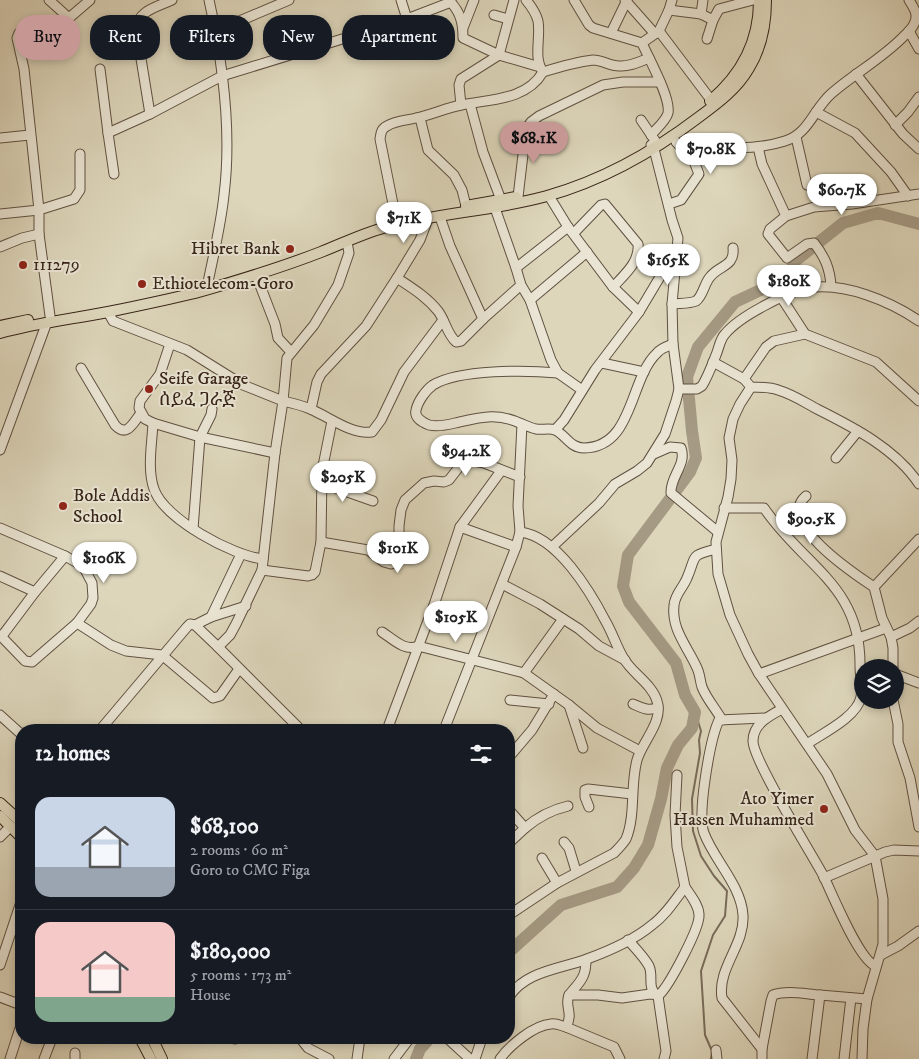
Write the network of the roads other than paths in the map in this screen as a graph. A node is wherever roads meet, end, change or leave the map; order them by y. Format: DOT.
graph roads {
  1 [pos="49,0"];
  2 [pos="90,0"];
  3 [pos="172,0"];
  4 [pos="209,0"];
  5 [pos="289,0"];
  6 [pos="400,0"];
  7 [pos="474,0"];
  8 [pos="514,0"];
  9 [pos="526,0"];
  10 [pos="574,0"];
  11 [pos="672,0"];
  12 [pos="703,0"];
  13 [pos="754,0"];
  14 [pos="759,0"];
  15 [pos="766,0"];
  16 [pos="908,0"];
  17 [pos="450,1"];
  18 [pos="626,1"];
  19 [pos="669,10"];
  20 [pos="917,10"];
  21 [pos="701,14"];
  22 [pos="66,15"];
  23 [pos="72,15"];
  24 [pos="212,15"];
  25 [pos="252,15"];
  26 [pos="406,15"];
  27 [pos="417,15"];
  28 [pos="494,15"];
  29 [pos="508,19"];
  30 [pos="714,20"];
  31 [pos="463,29"];
  32 [pos="908,31"];
  33 [pos="657,32"];
  34 [pos="611,33"];
  35 [pos="342,39"];
  36 [pos="707,39"];
  37 [pos="642,43"];
  38 [pos="919,48"];
  39 [pos="499,55"];
  40 [pos="649,58"];
  41 [pos="22,60"];
  42 [pos="220,60"];
  43 [pos="100,69"];
  44 [pos="542,70"];
  45 [pos="856,74"];
  46 [pos="222,76"];
  47 [pos="660,82"];
  48 [pos="919,97"];
  49 [pos="711,100"];
  50 [pos="465,104"];
  51 [pos="816,112"];
  52 [pos="150,114"];
  53 [pos="420,118"];
  54 [pos="641,120"];
  55 [pos="895,125"];
  56 [pos="108,133"];
  57 [pos="30,135"];
  58 [pos="796,137"];
  59 [pos="0,138"];
  60 [pos="674,138"];
  61 [pos="653,143"];
  62 [pos="758,147"];
  63 [pos="919,149"];
  64 [pos="80,154"];
  65 [pos="114,174"];
  66 [pos="807,185"];
  67 [pos="919,194"];
  68 [pos="549,196"];
  69 [pos="908,196"];
  70 [pos="518,197"];
  71 [pos="498,204"];
  72 [pos="669,204"];
  73 [pos="466,206"];
  74 [pos="39,210"];
  75 [pos="0,214"];
  76 [pos="786,216"];
  77 [pos="440,217"];
  78 [pos="396,219"];
  79 [pos="428,219"];
  80 [pos="571,230"];
  81 [pos="39,234"];
  82 [pos="347,242"];
  83 [pos="0,247"];
  84 [pos="677,248"];
  85 [pos="733,248"];
  86 [pos="587,252"];
  87 [pos="516,268"];
  88 [pos="256,275"];
  89 [pos="398,278"];
  90 [pos="208,285"];
  91 [pos="521,285"];
  92 [pos="831,286"];
  93 [pos="613,287"];
  94 [pos="781,297"];
  95 [pos="530,300"];
  96 [pos="672,304"];
  97 [pos="108,312"];
  98 [pos="639,312"];
  99 [pos="45,318"];
  100 [pos="483,319"];
  101 [pos="443,320"];
  102 [pos="919,321"];
  103 [pos="0,326"];
  104 [pos="0,334"];
  105 [pos="806,334"];
  106 [pos="170,344"];
  107 [pos="673,344"];
  108 [pos="291,352"];
  109 [pos="713,362"];
  110 [pos="602,363"];
  111 [pos="81,368"];
  112 [pos="644,372"];
  113 [pos="558,373"];
  114 [pos="744,379"];
  115 [pos="751,387"];
  116 [pos="682,389"];
  117 [pos="582,390"];
  118 [pos="283,401"];
  119 [pos="919,401"];
  120 [pos="212,409"];
  121 [pos="311,409"];
  122 [pos="141,413"];
  123 [pos="332,421"];
  124 [pos="153,423"];
  125 [pos="522,424"];
  126 [pos="555,430"];
  127 [pos="858,431"];
  128 [pos="200,437"];
  129 [pos="0,450"];
  130 [pos="275,453"];
  131 [pos="654,454"];
  132 [pos="836,458"];
  133 [pos="501,471"];
  134 [pos="520,477"];
  135 [pos="322,483"];
  136 [pos="919,484"];
  137 [pos="806,496"];
  138 [pos="373,501"];
  139 [pos="724,508"];
  140 [pos="460,527"];
  141 [pos="0,528"];
  142 [pos="193,529"];
  143 [pos="520,532"];
  144 [pos="718,532"];
  145 [pos="919,539"];
  146 [pos="321,542"];
  147 [pos="552,546"];
  148 [pos="516,547"];
  149 [pos="716,549"];
  150 [pos="241,554"];
  151 [pos="65,556"];
  152 [pos="264,559"];
  153 [pos="262,570"];
  154 [pos="0,576"];
  155 [pos="502,584"];
  156 [pos="874,587"];
  157 [pos="35,592"];
  158 [pos="246,606"];
  159 [pos="211,617"];
  160 [pos="563,619"];
  161 [pos="919,621"];
  162 [pos="77,623"];
  163 [pos="195,625"];
  164 [pos="886,628"];
  165 [pos="382,632"];
  166 [pos="1,636"];
  167 [pos="859,637"];
  168 [pos="891,638"];
  169 [pos="218,646"];
  170 [pos="418,646"];
  171 [pos="162,655"];
  172 [pos="893,659"];
  173 [pos="472,660"];
  174 [pos="625,660"];
  175 [pos="240,669"];
  176 [pos="524,674"];
  177 [pos="759,674"];
  178 [pos="904,677"];
  179 [pos="919,683"];
  180 [pos="554,694"];
  181 [pos="510,700"];
  182 [pos="549,704"];
  183 [pos="634,704"];
  184 [pos="569,705"];
  185 [pos="658,707"];
  186 [pos="782,709"];
  187 [pos="895,709"];
  188 [pos="0,715"];
  189 [pos="766,718"];
  190 [pos="722,720"];
  191 [pos="105,724"];
  192 [pos="295,724"];
  193 [pos="393,724"];
  194 [pos="446,724"];
  195 [pos="15,729"];
  196 [pos="807,744"];
  197 [pos="583,748"];
  198 [pos="515,750"];
  199 [pos="640,751"];
  200 [pos="677,775"];
  201 [pos="632,794"];
  202 [pos="0,803"];
  203 [pos="568,806"];
  204 [pos="589,807"];
  205 [pos="0,816"];
  206 [pos="15,817"];
  207 [pos="515,817"];
  208 [pos="15,819"];
  209 [pos="15,821"];
  210 [pos="919,827"];
  211 [pos="525,828"];
  212 [pos="0,837"];
  213 [pos="515,837"];
  214 [pos="564,842"];
  215 [pos="919,851"];
  216 [pos="875,856"];
  217 [pos="542,858"];
  218 [pos="576,872"];
  219 [pos="824,878"];
  220 [pos="557,883"];
  221 [pos="685,887"];
  222 [pos="515,911"];
  223 [pos="15,920"];
  224 [pos="919,931"];
  225 [pos="628,940"];
  226 [pos="881,955"];
  227 [pos="586,960"];
  228 [pos="0,964"];
  229 [pos="876,966"];
  230 [pos="515,988"];
  231 [pos="569,995"];
  232 [pos="820,995"];
  233 [pos="658,996"];
  234 [pos="0,998"];
  235 [pos="850,998"];
  236 [pos="867,999"];
  237 [pos="15,1003"];
  238 [pos="566,1027"];
  239 [pos="515,1043"];
  240 [pos="15,1044"];
  241 [pos="50,1044"];
  242 [pos="143,1044"];
  243 [pos="155,1044"];
  244 [pos="305,1044"];
  245 [pos="359,1044"];
  246 [pos="405,1044"];
  247 [pos="454,1044"];
  248 [pos="480,1044"];
  249 [pos="513,1044"];
  250 [pos="762,1054"];
  251 [pos="667,1057"];
  252 [pos="10,1059"];
  253 [pos="44,1059"];
  254 [pos="151,1059"];
  255 [pos="162,1059"];
  256 [pos="329,1059"];
  257 [pos="357,1059"];
  258 [pos="394,1059"];
  259 [pos="470,1059"];
  260 [pos="475,1059"];
  261 [pos="500,1059"];
  262 [pos="620,1059"];
  263 [pos="812,1059"];
  264 [pos="844,1059"];
  265 [pos="862,1059"];
  1 -- 22 [label="street"];
  2 -- 23 [label="street"];
  3 -- 52 [label="street"];
  4 -- 24 [label="street"];
  5 -- 25 [label="street"];
  6 -- 26 [label="street"];
  7 -- 31 [label="street"];
  8 -- 29 [label="street"];
  9 -- 44 [label="street"];
  10 -- 34 [label="street"];
  11 -- 19 [label="street"];
  12 -- 21 [label="street"];
  13 -- 30 [label="street"];
  14 -- 49 [label="main road"];
  15 -- 60 [label="main road"];
  16 -- 20 [label="street"];
  17 -- 27 [label="street"];
  17 -- 31 [label="street"];
  18 -- 33 [label="street"];
  18 -- 34 [label="street"];
  19 -- 21 [label="street"];
  19 -- 33 [label="street"];
  20 -- 32 [label="street"];
  21 -- 30 [label="street"];
  28 -- 29 [label="street"];
  29 -- 39 [label="street"];
  30 -- 36 [label="street"];
  31 -- 39 [label="street"];
  32 -- 38 [label="street"];
  32 -- 45 [label="street"];
  33 -- 37 [label="street"];
  33 -- 49 [label="street"];
  34 -- 37 [label="street"];
  35 -- 46 [label="street"];
  37 -- 40 [label="street"];
  39 -- 44 [label="street"];
  39 -- 50 [label="street"];
  40 -- 44 [label="street"];
  40 -- 47 [label="street"];
  41 -- 57 [label="street"];
  42 -- 46 [label="street"];
  43 -- 56 [label="street"];
  44 -- 50 [label="street"];
  45 -- 51 [label="street"];
  45 -- 55 [label="street"];
  46 -- 52 [label="street"];
  46 -- 90 [label="street"];
  47 -- 61 [label="street"];
  47 -- 70 [label="street"];
  48 -- 55 [label="street"];
  49 -- 60 [label="main road"];
  50 -- 53 [label="street"];
  50 -- 71 [label="street"];
  51 -- 58 [label="street"];
  51 -- 69 [label="street"];
  52 -- 56 [label="street"];
  53 -- 73 [label="street"];
  53 -- 78 [label="street"];
  54 -- 61 [label="street"];
  55 -- 63 [label="street"];
  56 -- 65 [label="street"];
  57 -- 59 [label="street"];
  57 -- 74 [label="street"];
  58 -- 62 [label="street"];
  58 -- 66 [label="street"];
  60 -- 61 [label="main road"];
  60 -- 62 [label="street"];
  60 -- 72 [label="street"];
  61 -- 68 [label="main road"];
  61 -- 70 [label="main road"];
  61 -- 72 [label="street"];
  62 -- 76 [label="street"];
  64 -- 74 [label="street"];
  67 -- 69 [label="street"];
  68 -- 71 [label="main road"];
  68 -- 80 [label="street"];
  69 -- 76 [label="street"];
  70 -- 71 [label="main road"];
  71 -- 73 [label="main road"];
  71 -- 77 [label="main road"];
  71 -- 87 [label="street"];
  72 -- 84 [label="street"];
  73 -- 78 [label="main road"];
  74 -- 75 [label="street"];
  74 -- 81 [label="street"];
  76 -- 92 [label="street"];
  77 -- 79 [label="main road"];
  77 -- 100 [label="street"];
  78 -- 90 [label="main road"];
  79 -- 82 [label="main road"];
  79 -- 89 [label="street"];
  80 -- 86 [label="street"];
  80 -- 87 [label="street"];
  80 -- 93 [label="street"];
  81 -- 83 [label="street"];
  81 -- 99 [label="street"];
  82 -- 88 [label="main road"];
  82 -- 108 [label="street"];
  84 -- 96 [label="street"];
  84 -- 98 [label="street"];
  85 -- 96 [label="street"];
  86 -- 93 [label="street"];
  86 -- 95 [label="street"];
  87 -- 91 [label="street"];
  88 -- 90 [label="main road"];
  88 -- 108 [label="street"];
  89 -- 101 [label="street"];
  89 -- 121 [label="street"];
  90 -- 97 [label="main road"];
  90 -- 99 [label="main road"];
  91 -- 95 [label="street"];
  91 -- 100 [label="street"];
  92 -- 94 [label="street"];
  92 -- 102 [label="street"];
  93 -- 98 [label="street"];
  94 -- 105 [label="street"];
  94 -- 109 [label="street"];
  95 -- 113 [label="street"];
  96 -- 107 [label="street"];
  97 -- 99 [label="main road"];
  97 -- 106 [label="street"];
  98 -- 110 [label="street"];
  99 -- 103 [label="main road"];
  99 -- 104 [label="main road"];
  99 -- 129 [label="street"];
  100 -- 101 [label="street"];
  101 -- 123 [label="street"];
  105 -- 114 [label="street"];
  105 -- 119 [label="street"];
  106 -- 118 [label="street"];
  106 -- 122 [label="street"];
  107 -- 112 [label="street"];
  107 -- 116 [label="street"];
  108 -- 118 [label="street"];
  109 -- 114 [label="street"];
  109 -- 116 [label="street"];
  110 -- 112 [label="street"];
  110 -- 117 [label="street"];
  111 -- 122 [label="street"];
  112 -- 126 [label="street"];
  113 -- 117 [label="street"];
  113 -- 125 [label="street"];
  114 -- 115 [label="street"];
  115 -- 127 [label="street"];
  115 -- 139 [label="street"];
  116 -- 131 [label="street"];
  117 -- 126 [label="street"];
  118 -- 121 [label="street"];
  118 -- 130 [label="street"];
  120 -- 128 [label="street"];
  121 -- 123 [label="street"];
  122 -- 124 [label="street"];
  123 -- 135 [label="street"];
  124 -- 128 [label="street"];
  124 -- 142 [label="street"];
  125 -- 126 [label="street"];
  125 -- 134 [label="street"];
  127 -- 132 [label="street"];
  127 -- 136 [label="street"];
  128 -- 130 [label="street"];
  128 -- 142 [label="street"];
  130 -- 152 [label="street"];
  131 -- 144 [label="street"];
  131 -- 147 [label="street"];
  133 -- 134 [label="street"];
  133 -- 140 [label="street"];
  133 -- 146 [label="street"];
  134 -- 143 [label="street"];
  135 -- 138 [label="street"];
  135 -- 146 [label="street"];
  137 -- 156 [label="street"];
  139 -- 144 [label="street"];
  139 -- 167 [label="street"];
  140 -- 148 [label="street"];
  140 -- 170 [label="street"];
  141 -- 151 [label="street"];
  142 -- 150 [label="street"];
  143 -- 147 [label="street"];
  143 -- 148 [label="street"];
  144 -- 149 [label="street"];
  145 -- 156 [label="street"];
  146 -- 153 [label="street"];
  147 -- 174 [label="street"];
  148 -- 155 [label="street"];
  149 -- 177 [label="street"];
  149 -- 190 [label="street"];
  150 -- 152 [label="street"];
  150 -- 159 [label="street"];
  151 -- 157 [label="street"];
  151 -- 162 [label="street"];
  152 -- 153 [label="street"];
  153 -- 158 [label="street"];
  154 -- 157 [label="street"];
  155 -- 160 [label="street"];
  155 -- 173 [label="street"];
  156 -- 164 [label="street"];
  157 -- 166 [label="street"];
  158 -- 159 [label="street"];
  158 -- 169 [label="street"];
  159 -- 163 [label="street"];
  160 -- 174 [label="street"];
  160 -- 176 [label="street"];
  161 -- 168 [label="street"];
  162 -- 166 [label="street"];
  162 -- 171 [label="street"];
  163 -- 169 [label="street"];
  163 -- 171 [label="street"];
  164 -- 167 [label="street"];
  164 -- 168 [label="street"];
  165 -- 170 [label="street"];
  167 -- 177 [label="street"];
  167 -- 196 [label="street"];
  168 -- 172 [label="street"];
  169 -- 175 [label="street"];
  170 -- 173 [label="street"];
  170 -- 193 [label="street"];
  171 -- 175 [label="street"];
  171 -- 191 [label="street"];
  173 -- 176 [label="street"];
  173 -- 194 [label="street"];
  174 -- 185 [label="street"];
  175 -- 192 [label="street"];
  176 -- 180 [label="street"];
  177 -- 186 [label="street"];
  178 -- 179 [label="street"];
  180 -- 182 [label="street"];
  180 -- 184 [label="street"];
  181 -- 182 [label="street"];
  182 -- 198 [label="street"];
  183 -- 185 [label="street"];
  184 -- 197 [label="street"];
  184 -- 199 [label="street"];
  185 -- 199 [label="street"];
  186 -- 189 [label="street"];
  186 -- 196 [label="street"];
  187 -- 210 [label="street"];
  188 -- 195 [label="street"];
  189 -- 190 [label="street"];
  189 -- 219 [label="street"];
  190 -- 250 [label="street"];
  196 -- 216 [label="street"];
  199 -- 201 [label="street"];
  200 -- 221 [label="street"];
  201 -- 204 [label="street"];
  201 -- 218 [label="street"];
  202 -- 206 [label="main road"];
  203 -- 211 [label="street"];
  205 -- 208 [label="main road"];
  207 -- 211 [label="street"];
  209 -- 212 [label="street"];
  211 -- 213 [label="street"];
  214 -- 218 [label="street"];
  215 -- 216 [label="street"];
  216 -- 219 [label="street"];
  216 -- 226 [label="street"];
  217 -- 220 [label="street"];
  218 -- 220 [label="street"];
  219 -- 229 [label="street"];
  220 -- 222 [label="street"];
  221 -- 225 [label="street"];
  221 -- 233 [label="street"];
  223 -- 228 [label="street"];
  224 -- 226 [label="street"];
  225 -- 227 [label="street"];
  225 -- 233 [label="street"];
  226 -- 229 [label="street"];
  227 -- 230 [label="street"];
  227 -- 231 [label="street"];
  229 -- 236 [label="street"];
  231 -- 233 [label="street"];
  231 -- 238 [label="street"];
  232 -- 235 [label="street"];
  232 -- 250 [label="street"];
  232 -- 263 [label="street"];
  233 -- 251 [label="street"];
  234 -- 237 [label="street"];
  235 -- 236 [label="street"];
  235 -- 264 [label="street"];
  236 -- 265 [label="street"];
  238 -- 239 [label="street"];
  238 -- 262 [label="street"];
  240 -- 252 [label="street"];
  241 -- 253 [label="street"];
  242 -- 254 [label="main road"];
  243 -- 255 [label="main road"];
  244 -- 256 [label="street"];
  245 -- 257 [label="street"];
  246 -- 258 [label="street"];
  247 -- 259 [label="street"];
  248 -- 260 [label="street"];
  249 -- 261 [label="street"];
}
